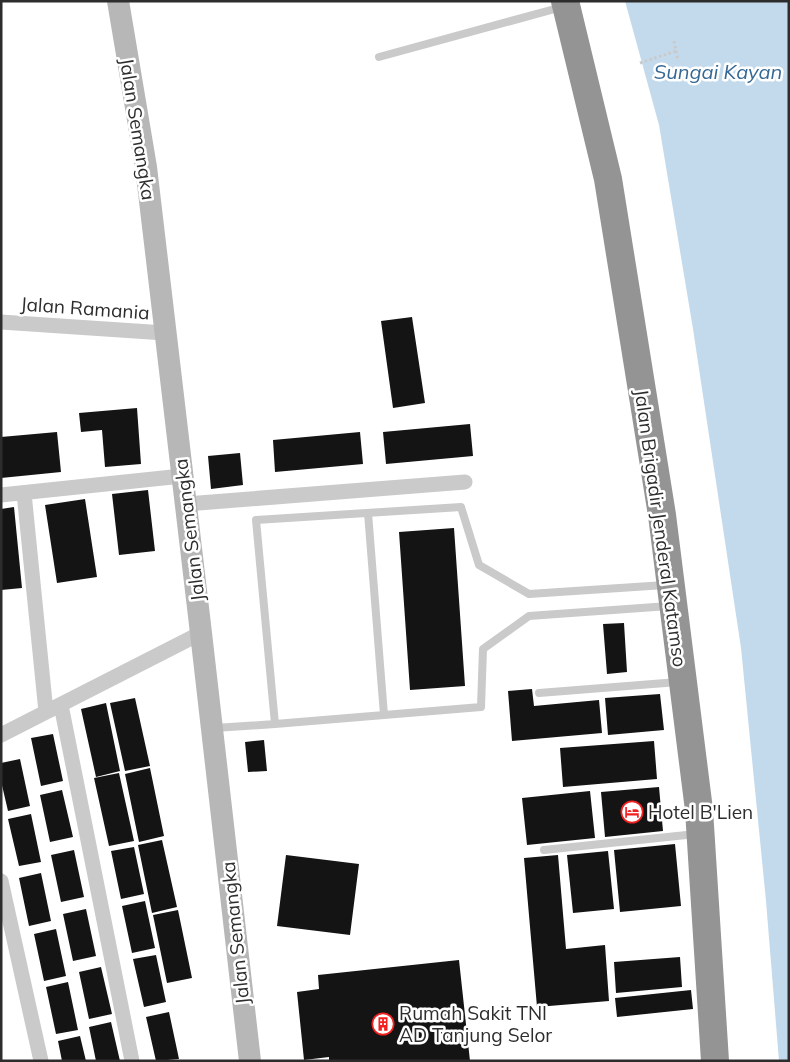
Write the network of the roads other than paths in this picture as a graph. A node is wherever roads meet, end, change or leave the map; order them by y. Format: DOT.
graph roads {
  1 [pos="118,1"];
  2 [pos="566,3"];
  3 [pos="379,57"];
  4 [pos="1,322"];
  5 [pos="165,333"];
  6 [pos="182,476"];
  7 [pos="465,482"];
  8 [pos="24,492"];
  9 [pos="1,495"];
  10 [pos="186,504"];
  11 [pos="368,513"];
  12 [pos="672,595"];
  13 [pos="201,633"];
  14 [pos="683,682"];
  15 [pos="539,693"];
  16 [pos="61,704"];
  17 [pos="46,712"];
  18 [pos="384,715"];
  19 [pos="275,724"];
  20 [pos="212,729"];
  21 [pos="1,735"];
  22 [pos="700,833"];
  23 [pos="544,850"];
  24 [pos="1,881"];
  25 [pos="41,1061"];
  26 [pos="132,1061"];
  27 [pos="250,1061"];
  28 [pos="715,1061"];
  1 -- 5 [label="street, Jalan Semangka"];
  2 -- 3 [label="lane"];
  2 -- 12 [label="highway, Jalan Brigadir Jenderal Katamso"];
  4 -- 5 [label="street, Jalan Ramania"];
  5 -- 6 [label="street, Jalan Semangka"];
  6 -- 8 [label="street"];
  6 -- 10 [label="street, Jalan Semangka"];
  7 -- 10 [label="street"];
  8 -- 9 [label="street"];
  8 -- 17 [label="street"];
  10 -- 13 [label="street, Jalan Semangka"];
  11 -- 12 [label="lane"];
  11 -- 18 [label="lane"];
  11 -- 19 [label="lane"];
  12 -- 14 [label="highway, Jalan Brigadir Jenderal Katamso"];
  12 -- 18 [label="lane"];
  13 -- 16 [label="street"];
  13 -- 20 [label="street, Jalan Semangka"];
  14 -- 15 [label="lane"];
  14 -- 22 [label="highway, Jalan Brigadir Jenderal Katamso"];
  16 -- 17 [label="street"];
  16 -- 26 [label="street"];
  17 -- 21 [label="street"];
  18 -- 19 [label="lane"];
  19 -- 20 [label="lane"];
  20 -- 27 [label="street, Jalan Semangka"];
  22 -- 23 [label="lane"];
  22 -- 28 [label="highway, Jalan Brigadir Jenderal Katamso"];
  24 -- 25 [label="street"];
}
